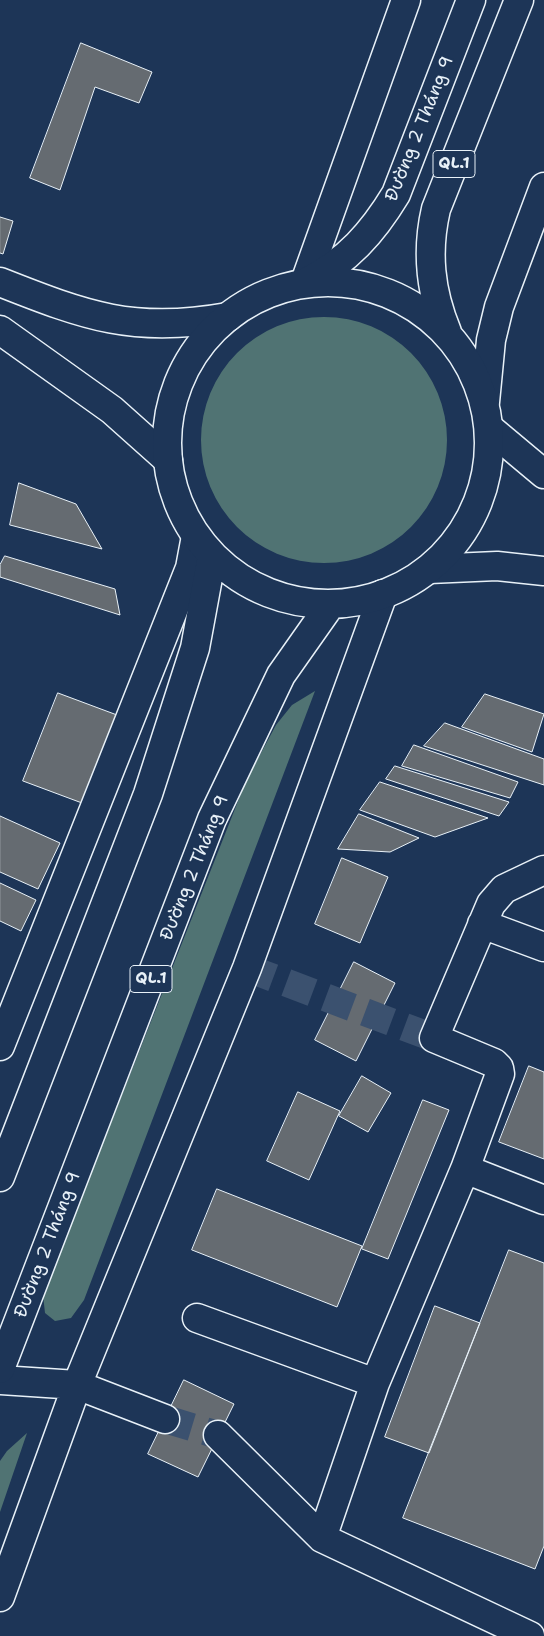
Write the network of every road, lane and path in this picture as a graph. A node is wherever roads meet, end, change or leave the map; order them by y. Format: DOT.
graph roads {
  1 [pos="406,0"];
  2 [pos="471,0"];
  3 [pos="519,0"];
  4 [pos="544,187"];
  5 [pos="0,282"];
  6 [pos="305,282"];
  7 [pos="228,317"];
  8 [pos="0,330"];
  9 [pos="447,333"];
  10 [pos="487,415"];
  11 [pos="168,460"];
  12 [pos="544,474"];
  13 [pos="204,546"];
  14 [pos="429,569"];
  15 [pos="544,571"];
  16 [pos="383,594"];
  17 [pos="331,604"];
  18 [pos="544,870"];
  19 [pos="482,924"];
  20 [pos="544,947"];
  21 [pos="0,1046"];
  22 [pos="465,1169"];
  23 [pos="0,1177"];
  24 [pos="544,1200"];
  25 [pos="197,1318"];
  26 [pos="0,1369"];
  27 [pos="0,1380"];
  28 [pos="375,1383"];
  29 [pos="77,1385"];
  30 [pos="165,1419"];
  31 [pos="218,1435"];
  32 [pos="322,1538"];
  33 [pos="0,1598"];
  34 [pos="530,1636"];
  1 -- 6 [label="main road"];
  2 -- 6 [label="main road, Đường 2 Tháng 9 / QL.1"];
  3 -- 9 [label="main road, QL.1"];
  4 -- 10 [label="main road"];
  5 -- 7 [label="main road"];
  6 -- 7 [label="main road"];
  6 -- 9 [label="main road"];
  7 -- 11 [label="main road"];
  8 -- 11 [label="main road"];
  9 -- 10 [label="main road"];
  10 -- 12 [label="main road"];
  10 -- 14 [label="main road"];
  11 -- 13 [label="main road"];
  13 -- 17 [label="main road"];
  13 -- 21 [label="main road"];
  13 -- 23 [label="main road"];
  14 -- 15 [label="main road"];
  14 -- 16 [label="main road"];
  16 -- 17 [label="main road"];
  16 -- 29 [label="main road"];
  17 -- 26 [label="main road, Đường 2 Tháng 9 / QL.1"];
  18 -- 19 [label="main road"];
  19 -- 20 [label="main road"];
  19 -- 22 [label="main road"];
  22 -- 24 [label="main road"];
  22 -- 28 [label="main road"];
  25 -- 28 [label="main road"];
  27 -- 29 [label="main road"];
  28 -- 32 [label="main road"];
  29 -- 30 [label="main road"];
  29 -- 33 [label="main road"];
  31 -- 32 [label="main road"];
  32 -- 34 [label="main road"];
}
